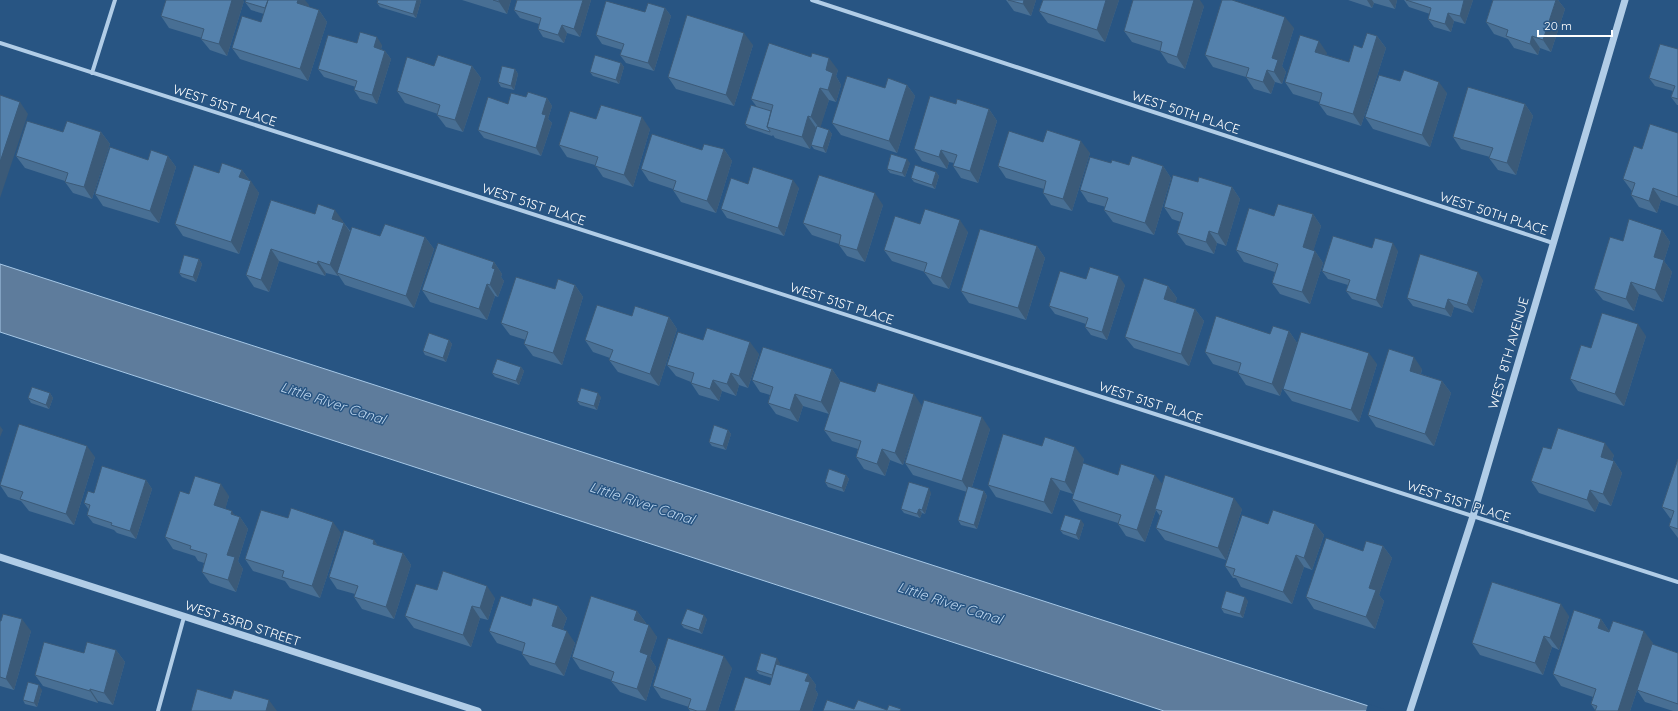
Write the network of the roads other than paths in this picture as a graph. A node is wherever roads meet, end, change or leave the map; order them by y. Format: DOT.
graph roads {
  1 [pos="115,0"];
  2 [pos="812,0"];
  3 [pos="1625,0"];
  4 [pos="0,43"];
  5 [pos="92,73"];
  6 [pos="1553,243"];
  7 [pos="1473,516"];
  8 [pos="0,556"];
  9 [pos="1678,582"];
  10 [pos="184,617"];
  11 [pos="158,711"];
  12 [pos="478,711"];
  13 [pos="1410,711"];
  1 -- 5 [label="street"];
  2 -- 6 [label="street, WEST 50TH PLACE"];
  3 -- 6 [label="street, WEST 8TH AVENUE"];
  4 -- 5 [label="street, WEST 51ST PLACE"];
  5 -- 7 [label="street, WEST 51ST PLACE"];
  6 -- 7 [label="street, WEST 8TH AVENUE"];
  7 -- 9 [label="street, WEST 51ST PLACE"];
  7 -- 13 [label="street, WEST 8TH AVENUE"];
  8 -- 10 [label="street, WEST 53RD STREET"];
  10 -- 11 [label="street"];
  10 -- 12 [label="street, WEST 53RD STREET"];
}
